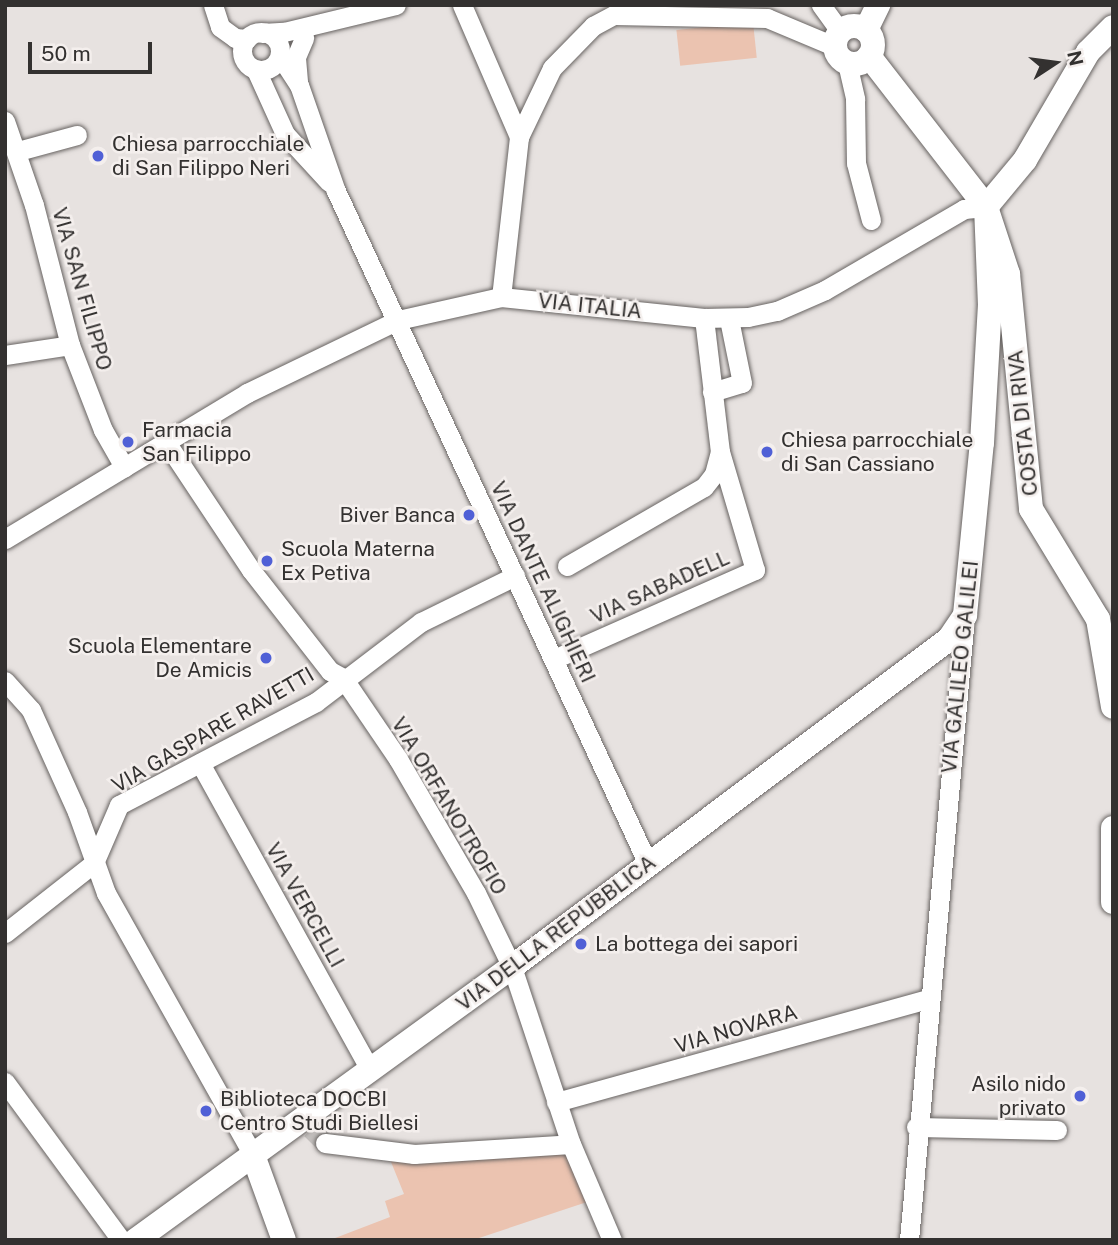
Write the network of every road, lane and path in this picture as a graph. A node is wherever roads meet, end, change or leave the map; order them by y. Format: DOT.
graph roads {
  1 [pos="213,5"];
  2 [pos="396,5"];
  3 [pos="462,5"];
  4 [pos="821,5"];
  5 [pos="878,5"];
  6 [pos="334,20"];
  7 [pos="1113,27"];
  8 [pos="254,36"];
  9 [pos="304,38"];
  10 [pos="848,49"];
  11 [pos="280,53"];
  12 [pos="256,70"];
  13 [pos="299,85"];
  14 [pos="5,121"];
  15 [pos="77,135"];
  16 [pos="519,137"];
  17 [pos="18,151"];
  18 [pos="336,191"];
  19 [pos="986,207"];
  20 [pos="871,220"];
  21 [pos="502,297"];
  22 [pos="704,318"];
  23 [pos="729,319"];
  24 [pos="398,320"];
  25 [pos="70,345"];
  26 [pos="5,355"];
  27 [pos="712,392"];
  28 [pos="166,442"];
  29 [pos="720,452"];
  30 [pos="124,467"];
  31 [pos="5,539"];
  32 [pos="567,566"];
  33 [pos="515,576"];
  34 [pos="965,615"];
  35 [pos="554,659"];
  36 [pos="343,678"];
  37 [pos="5,681"];
  38 [pos="1113,707"];
  39 [pos="200,763"];
  40 [pos="1113,828"];
  41 [pos="94,863"];
  42 [pos="648,864"];
  43 [pos="1113,902"];
  44 [pos="5,933"];
  45 [pos="512,967"];
  46 [pos="928,999"];
  47 [pos="370,1070"];
  48 [pos="5,1082"];
  49 [pos="556,1102"];
  50 [pos="916,1127"];
  51 [pos="1057,1130"];
  52 [pos="312,1131"];
  53 [pos="571,1144"];
  54 [pos="253,1155"];
  55 [pos="121,1240"];
  56 [pos="136,1240"];
  57 [pos="284,1240"];
  58 [pos="612,1240"];
  59 [pos="909,1240"];
  1 -- 8 [label="street"];
  2 -- 6 [label="street"];
  3 -- 16 [label="street"];
  4 -- 10 [label="street"];
  5 -- 10 [label="street"];
  6 -- 8 [label="street"];
  6 -- 9 [label="street"];
  7 -- 19 [label="street"];
  8 -- 11 [label="street"];
  8 -- 12 [label="street"];
  9 -- 11 [label="street"];
  9 -- 13 [label="street"];
  10 -- 16 [label="street"];
  10 -- 19 [label="street, COSTA DI RIVA"];
  10 -- 20 [label="street"];
  11 -- 12 [label="street"];
  11 -- 13 [label="street"];
  12 -- 18 [label="street"];
  13 -- 18 [label="street"];
  14 -- 17 [label="street, VIA SAN FILIPPO"];
  15 -- 17 [label="street"];
  16 -- 21 [label="street"];
  17 -- 25 [label="street, VIA SAN FILIPPO"];
  18 -- 24 [label="street, VIA DANTE ALIGHIERI"];
  19 -- 23 [label="street, VIA ITALIA"];
  19 -- 34 [label="street, VIA GALILEO GALILEI"];
  19 -- 38 [label="street, COSTA DI RIVA"];
  21 -- 22 [label="street, VIA ITALIA"];
  21 -- 24 [label="street, VIA ITALIA"];
  22 -- 23 [label="street, VIA ITALIA"];
  22 -- 27 [label="street"];
  23 -- 27 [label="street"];
  24 -- 28 [label="street, VIA ITALIA"];
  24 -- 33 [label="street, VIA DANTE ALIGHIERI"];
  25 -- 26 [label="street"];
  25 -- 30 [label="street, VIA SAN FILIPPO"];
  27 -- 29 [label="street"];
  28 -- 30 [label="street, VIA ITALIA"];
  28 -- 36 [label="street, VIA ORFANOTROFIO"];
  29 -- 32 [label="street"];
  29 -- 35 [label="street, VIA SABADELL"];
  30 -- 31 [label="street, VIA ITALIA"];
  33 -- 35 [label="street, VIA DANTE ALIGHIERI"];
  33 -- 36 [label="street, VIA GASPARE RAVETTI"];
  34 -- 42 [label="street, VIA DELLA REPUBBLICA"];
  34 -- 46 [label="street, VIA GALILEO GALILEI"];
  35 -- 42 [label="street, VIA DANTE ALIGHIERI"];
  36 -- 39 [label="street, VIA GASPARE RAVETTI"];
  36 -- 45 [label="street, VIA ORFANOTROFIO"];
  37 -- 41 [label="street"];
  39 -- 41 [label="street, VIA GASPARE RAVETTI"];
  39 -- 47 [label="street, VIA VERCELLI"];
  40 -- 43 [label="street"];
  41 -- 44 [label="street"];
  41 -- 54 [label="street"];
  42 -- 45 [label="street, VIA DELLA REPUBBLICA"];
  45 -- 47 [label="street, VIA DELLA REPUBBLICA"];
  45 -- 49 [label="street, VIA ORFANOTROFIO"];
  46 -- 49 [label="street, VIA NOVARA"];
  46 -- 50 [label="street, VIA GALILEO GALILEI"];
  47 -- 52 [label="street, VIA DELLA REPUBBLICA"];
  48 -- 55 [label="street"];
  49 -- 53 [label="street, VIA ORFANOTROFIO"];
  50 -- 51 [label="street"];
  50 -- 59 [label="street, VIA GALILEO GALILEI"];
  52 -- 53 [label="street"];
  52 -- 54 [label="street, VIA DELLA REPUBBLICA"];
  53 -- 58 [label="street, VIA ORFANOTROFIO"];
  54 -- 56 [label="street, VIA DELLA REPUBBLICA"];
  54 -- 57 [label="street"];
}
